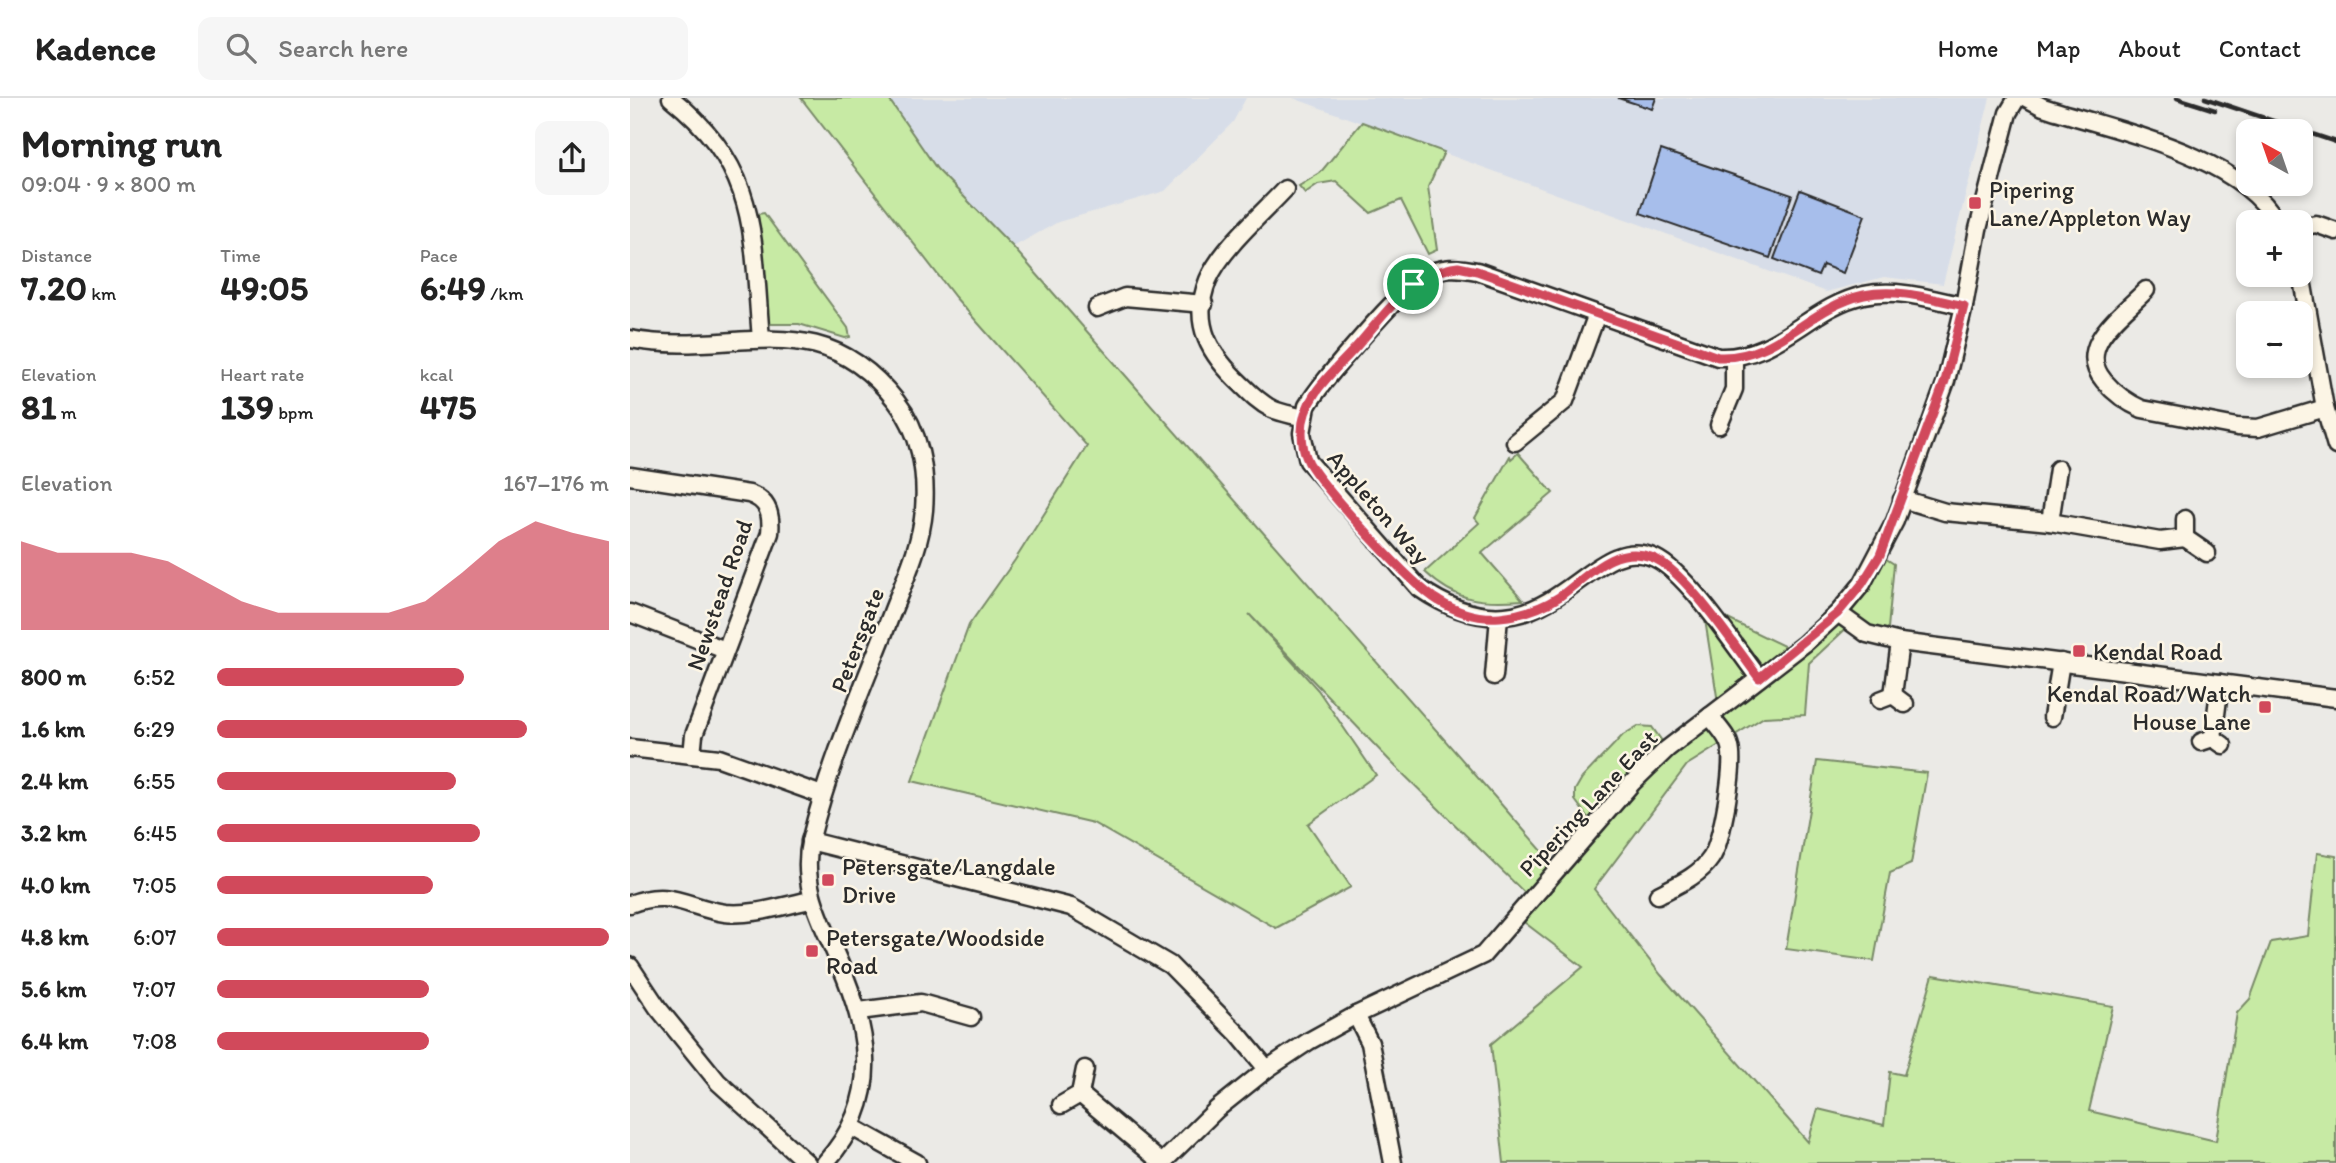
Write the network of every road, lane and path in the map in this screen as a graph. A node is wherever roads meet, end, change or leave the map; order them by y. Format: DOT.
graph roads {
  1 [pos="671,98"];
  2 [pos="2017,98"];
  3 [pos="2026,98"];
  4 [pos="1285,189"];
  5 [pos="2267,210"];
  6 [pos="2313,225"];
  7 [pos="2336,231"];
  8 [pos="2303,287"];
  9 [pos="2146,290"];
  10 [pos="1203,304"];
  11 [pos="1964,306"];
  12 [pos="1097,308"];
  13 [pos="1597,314"];
  14 [pos="630,339"];
  15 [pos="761,339"];
  16 [pos="1734,358"];
  17 [pos="2326,408"];
  18 [pos="1303,418"];
  19 [pos="1720,425"];
  20 [pos="1515,442"];
  21 [pos="2336,446"];
  22 [pos="2058,469"];
  23 [pos="630,476"];
  24 [pos="1902,499"];
  25 [pos="2185,519"];
  26 [pos="2050,522"];
  27 [pos="2185,538"];
  28 [pos="2207,553"];
  29 [pos="630,613"];
  30 [pos="1838,613"];
  31 [pos="1499,617"];
  32 [pos="1899,642"];
  33 [pos="725,650"];
  34 [pos="2061,662"];
  35 [pos="1494,676"];
  36 [pos="1759,678"];
  37 [pos="2220,683"];
  38 [pos="2336,698"];
  39 [pos="1893,700"];
  40 [pos="1710,716"];
  41 [pos="2052,721"];
  42 [pos="2212,742"];
  43 [pos="630,748"];
  44 [pos="692,755"];
  45 [pos="822,794"];
  46 [pos="810,841"];
  47 [pos="1658,895"];
  48 [pos="811,900"];
  49 [pos="630,904"];
  50 [pos="630,966"];
  51 [pos="859,1011"];
  52 [pos="1356,1015"];
  53 [pos="971,1017"];
  54 [pos="1085,1069"];
  55 [pos="1267,1069"];
  56 [pos="1080,1094"];
  57 [pos="1061,1105"];
  58 [pos="852,1127"];
  59 [pos="807,1163"];
  60 [pos="825,1163"];
  61 [pos="917,1163"];
  62 [pos="1162,1163"];
  63 [pos="1394,1163"];
  1 -- 15 [label="street"];
  2 -- 11 [label="street, Pipering Lane East"];
  3 -- 5 [label="street"];
  4 -- 10 [label="street"];
  6 -- 7 [label="street"];
  8 -- 17 [label="street"];
  9 -- 17 [label="street"];
  10 -- 12 [label="street"];
  10 -- 18 [label="street"];
  11 -- 16 [label="street"];
  11 -- 24 [label="street, Pipering Lane East"];
  13 -- 16 [label="street"];
  13 -- 18 [label="street"];
  13 -- 20 [label="street"];
  14 -- 15 [label="street, Petersgate"];
  15 -- 45 [label="street, Petersgate"];
  16 -- 19 [label="street"];
  17 -- 21 [label="street"];
  18 -- 31 [label="street, Appleton Way"];
  22 -- 26 [label="street"];
  23 -- 33 [label="street, Newstead Road"];
  24 -- 26 [label="street"];
  24 -- 30 [label="street, Pipering Lane East"];
  25 -- 27 [label="street"];
  26 -- 27 [label="street"];
  27 -- 28 [label="street"];
  29 -- 33 [label="street"];
  30 -- 32 [label="street"];
  30 -- 36 [label="street, Pipering Lane East"];
  31 -- 35 [label="street"];
  31 -- 36 [label="street, Appleton Way"];
  32 -- 34 [label="street"];
  32 -- 39 [label="street"];
  33 -- 44 [label="street, Newstead Road"];
  34 -- 37 [label="street"];
  34 -- 41 [label="street"];
  36 -- 40 [label="street, Pipering Lane East"];
  37 -- 38 [label="street"];
  37 -- 42 [label="street"];
  40 -- 47 [label="street"];
  40 -- 52 [label="street, Pipering Lane East"];
  43 -- 44 [label="street"];
  44 -- 45 [label="street"];
  45 -- 46 [label="street, Petersgate"];
  46 -- 48 [label="street, Petersgate"];
  46 -- 55 [label="street"];
  48 -- 49 [label="street"];
  48 -- 51 [label="street, Petersgate"];
  50 -- 59 [label="street"];
  51 -- 53 [label="street"];
  51 -- 58 [label="street, Petersgate"];
  52 -- 55 [label="street, Pipering Lane East"];
  52 -- 63 [label="street"];
  54 -- 56 [label="street"];
  55 -- 62 [label="street, Pipering Lane East"];
  56 -- 57 [label="street"];
  56 -- 62 [label="street"];
  58 -- 60 [label="street, Petersgate"];
  58 -- 61 [label="street"];
}
